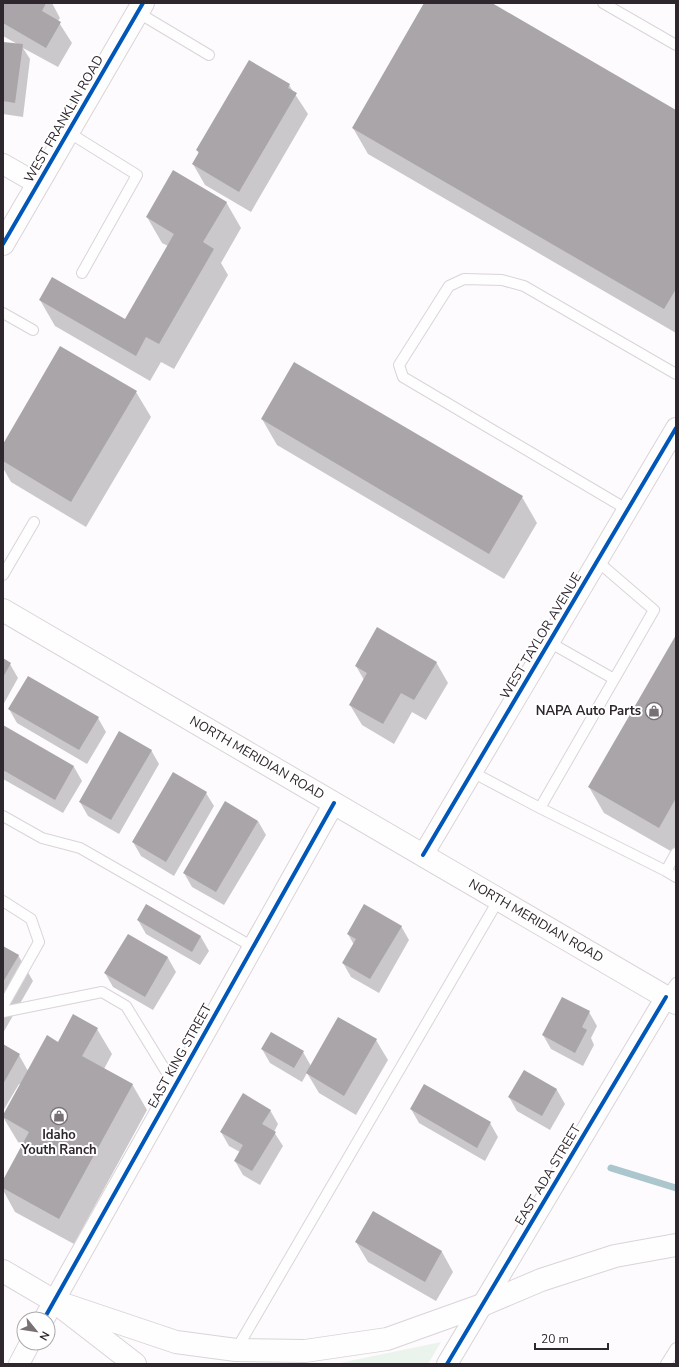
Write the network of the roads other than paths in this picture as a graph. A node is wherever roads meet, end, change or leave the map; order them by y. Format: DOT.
graph roads {
  1 [pos="603,3"];
  2 [pos="140,7"];
  3 [pos="676,45"];
  4 [pos="209,55"];
  5 [pos="68,132"];
  6 [pos="3,164"];
  7 [pos="38,184"];
  8 [pos="3,244"];
  9 [pos="82,273"];
  10 [pos="3,313"];
  11 [pos="33,330"];
  12 [pos="676,374"];
  13 [pos="676,428"];
  14 [pos="628,510"];
  15 [pos="34,522"];
  16 [pos="597,561"];
  17 [pos="3,575"];
  18 [pos="3,610"];
  19 [pos="549,642"];
  20 [pos="614,679"];
  21 [pos="472,772"];
  22 [pos="334,803"];
  23 [pos="540,808"];
  24 [pos="3,816"];
  25 [pos="676,853"];
  26 [pos="423,855"];
  27 [pos="666,871"];
  28 [pos="676,877"];
  29 [pos="500,899"];
  30 [pos="3,901"];
  31 [pos="253,947"];
  32 [pos="673,994"];
  33 [pos="3,1006"];
  34 [pos="3,1012"];
  35 [pos="175,1086"];
  36 [pos="676,1245"];
  37 [pos="3,1271"];
  38 [pos="482,1305"];
  39 [pos="49,1310"];
  40 [pos="676,1348"];
  41 [pos="236,1350"];
  42 [pos="26,1351"];
  43 [pos="19,1364"];
  44 [pos="135,1364"];
  45 [pos="446,1364"];
  46 [pos="666,1364"];
  1 -- 3 [label="lane"];
  2 -- 4 [label="lane"];
  2 -- 5 [label="main road, WEST FRANKLIN ROAD"];
  5 -- 7 [label="main road, WEST FRANKLIN ROAD"];
  5 -- 9 [label="lane"];
  6 -- 7 [label="street"];
  7 -- 8 [label="main road, WEST FRANKLIN ROAD"];
  10 -- 11 [label="lane"];
  12 -- 14 [label="lane"];
  13 -- 14 [label="street, WEST TAYLOR AVENUE"];
  14 -- 16 [label="street, WEST TAYLOR AVENUE"];
  15 -- 17 [label="lane"];
  16 -- 19 [label="street, WEST TAYLOR AVENUE"];
  16 -- 20 [label="lane"];
  18 -- 22 [label="main road, NORTH MERIDIAN ROAD"];
  19 -- 20 [label="lane"];
  19 -- 21 [label="street, WEST TAYLOR AVENUE"];
  20 -- 23 [label="lane"];
  21 -- 23 [label="lane"];
  21 -- 26 [label="street, WEST TAYLOR AVENUE"];
  22 -- 26 [label="main road, NORTH MERIDIAN ROAD"];
  22 -- 31 [label="street, EAST KING STREET"];
  23 -- 27 [label="lane"];
  24 -- 31 [label="lane"];
  25 -- 27 [label="lane"];
  26 -- 29 [label="main road, NORTH MERIDIAN ROAD"];
  27 -- 28 [label="lane"];
  29 -- 32 [label="main road, NORTH MERIDIAN ROAD"];
  29 -- 41 [label="lane"];
  30 -- 33 [label="lane"];
  31 -- 35 [label="street, EAST KING STREET"];
  32 -- 38 [label="street, EAST ADA STREET"];
  34 -- 35 [label="lane"];
  35 -- 39 [label="street, EAST KING STREET"];
  36 -- 38 [label="main road"];
  37 -- 39 [label="main road"];
  38 -- 41 [label="main road"];
  38 -- 45 [label="street, EAST ADA STREET"];
  39 -- 41 [label="main road"];
  39 -- 44 [label="main road"];
  40 -- 46 [label="lane"];
  42 -- 43 [label="street"];
}
